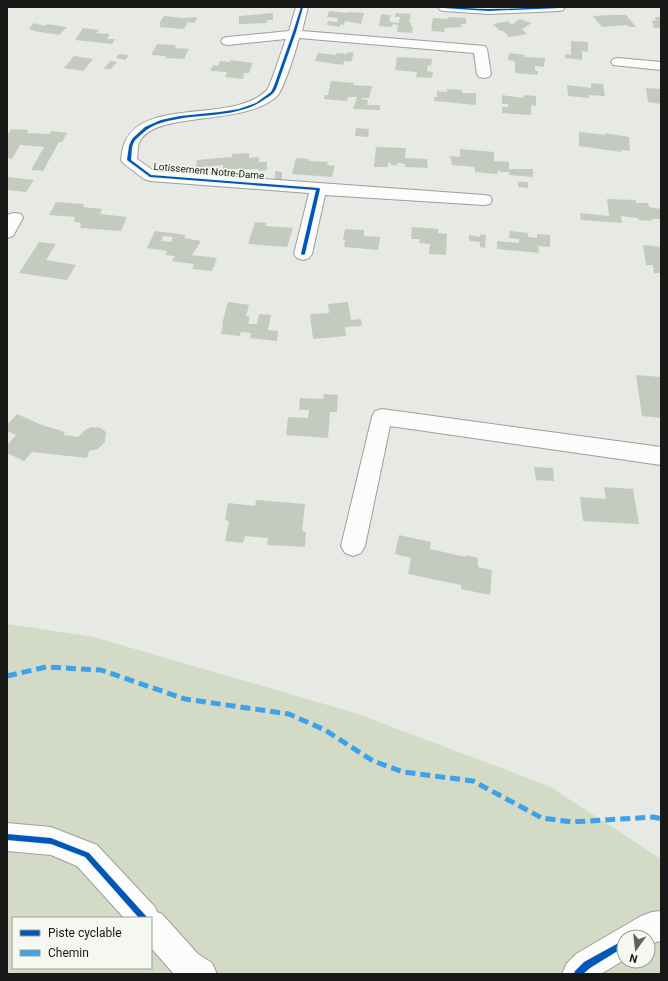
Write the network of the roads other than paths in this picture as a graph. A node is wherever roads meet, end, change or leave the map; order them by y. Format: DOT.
graph roads {
  1 [pos="301,7"];
  2 [pos="444,7"];
  3 [pos="559,7"];
  4 [pos="295,34"];
  5 [pos="228,41"];
  6 [pos="618,62"];
  7 [pos="661,66"];
  8 [pos="484,74"];
  9 [pos="318,189"];
  10 [pos="484,200"];
  11 [pos="303,254"];
  12 [pos="661,456"];
  13 [pos="353,546"];
  14 [pos="7,837"];
  15 [pos="143,917"];
  16 [pos="152,926"];
  17 [pos="661,926"];
  18 [pos="650,929"];
  19 [pos="616,948"];
  20 [pos="201,974"];
  21 [pos="578,974"];
  1 -- 4 [label="street, Lotissement Notre-Dame"];
  2 -- 3 [label="street"];
  4 -- 5 [label="street"];
  4 -- 8 [label="street"];
  4 -- 9 [label="street, Lotissement Notre-Dame"];
  6 -- 7 [label="street"];
  9 -- 10 [label="street, Lotissement Notre-Dame"];
  9 -- 11 [label="street"];
  12 -- 13 [label="street"];
  14 -- 15 [label="street"];
  16 -- 20 [label="street"];
  17 -- 18 [label="street"];
  19 -- 21 [label="street"];
}
